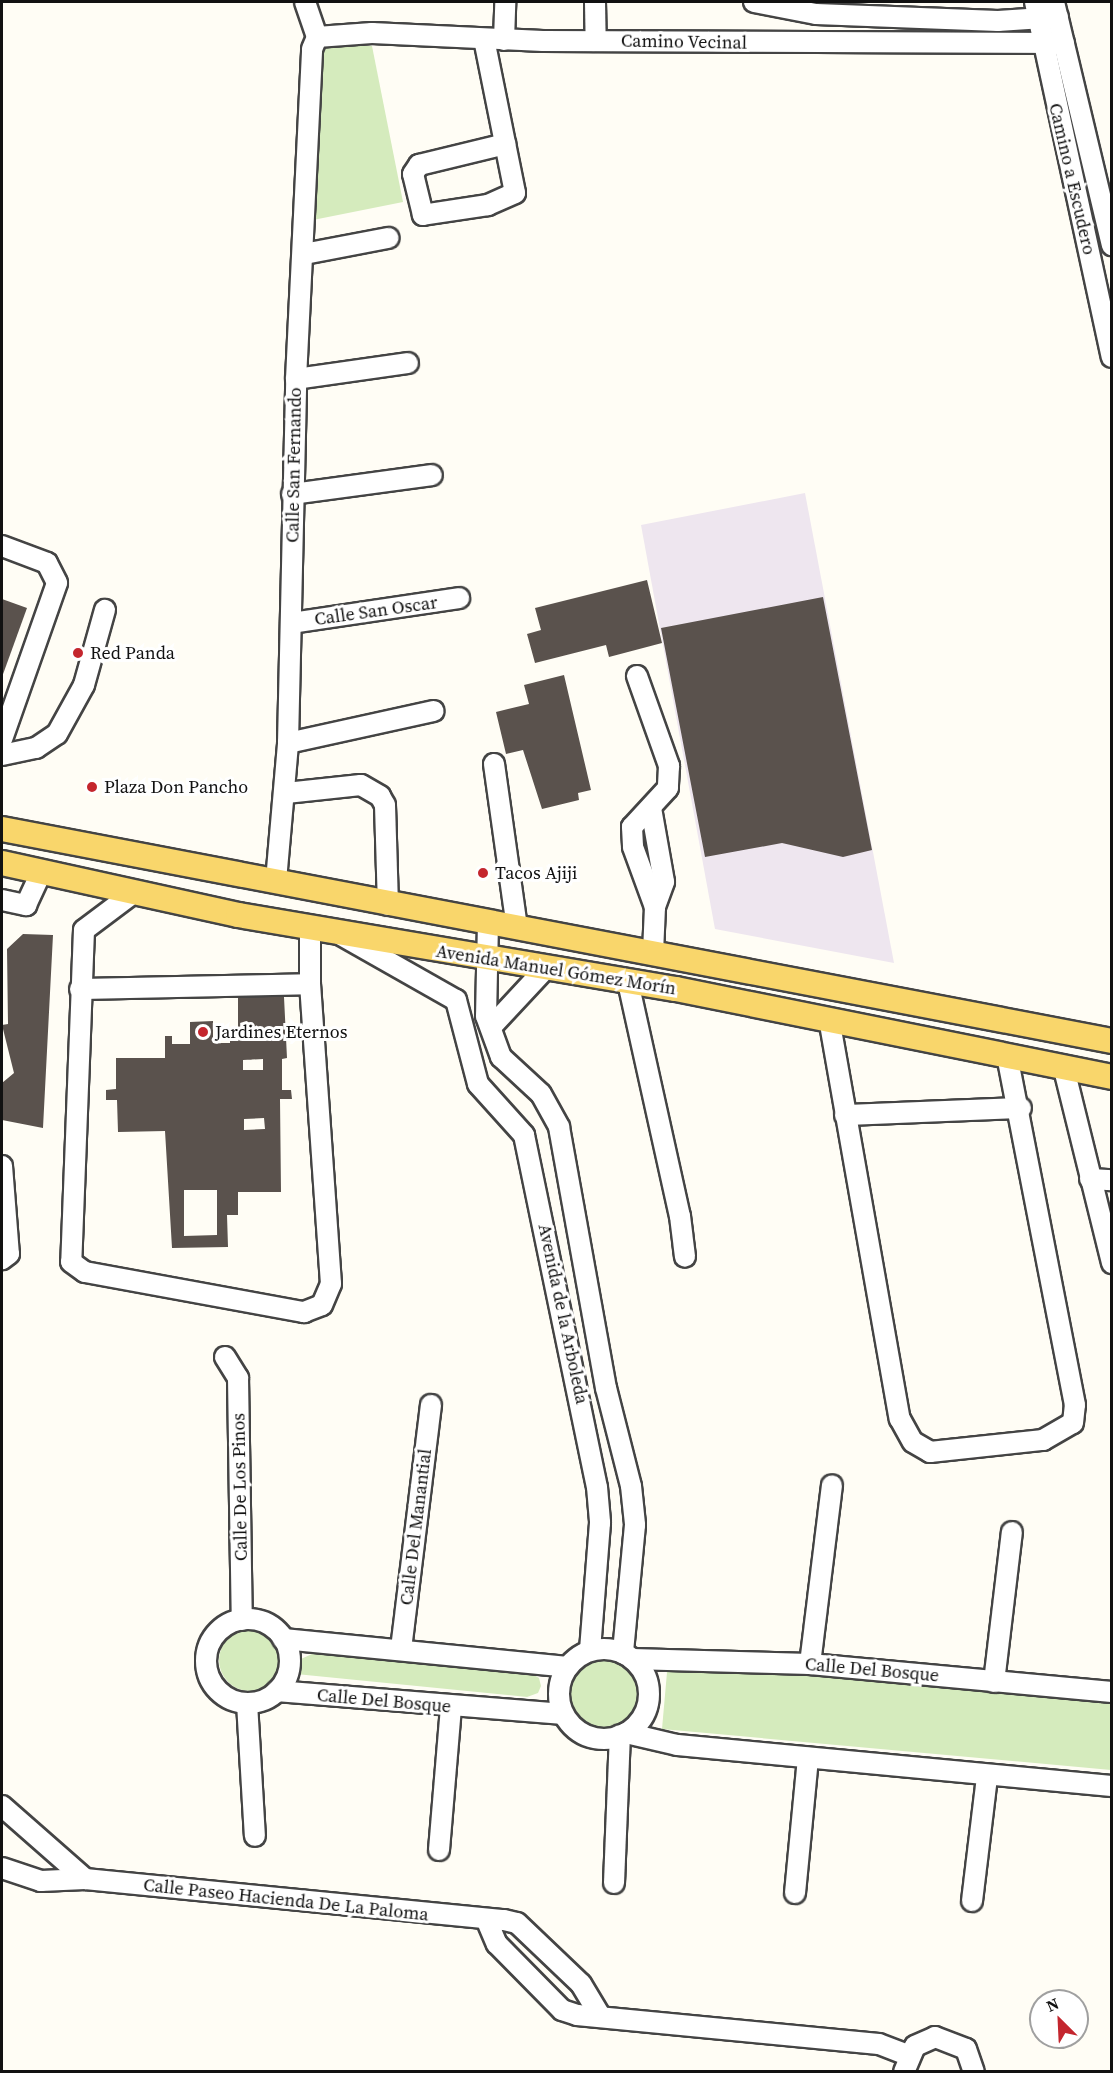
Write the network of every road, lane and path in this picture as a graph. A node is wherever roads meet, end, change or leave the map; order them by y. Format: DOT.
graph roads {
  1 [pos="305,2"];
  2 [pos="505,2"];
  3 [pos="595,2"];
  4 [pos="754,2"];
  5 [pos="816,8"];
  6 [pos="1056,9"];
  7 [pos="907,10"];
  8 [pos="967,10"];
  9 [pos="1035,11"];
  10 [pos="484,39"];
  11 [pos="504,40"];
  12 [pos="596,41"];
  13 [pos="314,43"];
  14 [pos="1064,43"];
  15 [pos="1041,46"];
  16 [pos="505,144"];
  17 [pos="388,238"];
  18 [pos="1112,245"];
  19 [pos="304,254"];
  20 [pos="1112,357"];
  21 [pos="408,363"];
  22 [pos="296,379"];
  23 [pos="432,476"];
  24 [pos="292,494"];
  25 [pos="2,546"];
  26 [pos="459,598"];
  27 [pos="105,610"];
  28 [pos="292,623"];
  29 [pos="637,676"];
  30 [pos="435,711"];
  31 [pos="2,739"];
  32 [pos="288,743"];
  33 [pos="2,755"];
  34 [pos="494,764"];
  35 [pos="286,793"];
  36 [pos="2,829"];
  37 [pos="2,863"];
  38 [pos="42,871"];
  39 [pos="276,881"];
  40 [pos="132,894"];
  41 [pos="2,900"];
  42 [pos="388,905"];
  43 [pos="488,922"];
  44 [pos="517,927"];
  45 [pos="310,928"];
  46 [pos="338,933"];
  47 [pos="653,953"];
  48 [pos="488,960"];
  49 [pos="544,970"];
  50 [pos="628,982"];
  51 [pos="310,984"];
  52 [pos="80,989"];
  53 [pos="456,1000"];
  54 [pos="489,1021"];
  55 [pos="830,1024"];
  56 [pos="1112,1041"];
  57 [pos="1008,1059"];
  58 [pos="1064,1069"];
  59 [pos="1112,1077"];
  60 [pos="1021,1108"];
  61 [pos="845,1115"];
  62 [pos="2,1166"];
  63 [pos="567,1175"];
  64 [pos="1090,1179"];
  65 [pos="1112,1180"];
  66 [pos="536,1182"];
  67 [pos="685,1257"];
  68 [pos="2,1258"];
  69 [pos="1112,1263"];
  70 [pos="225,1357"];
  71 [pos="431,1405"];
  72 [pos="615,1415"];
  73 [pos="584,1419"];
  74 [pos="832,1485"];
  75 [pos="1012,1532"];
  76 [pos="242,1620"];
  77 [pos="283,1639"];
  78 [pos="401,1649"];
  79 [pos="590,1651"];
  80 [pos="628,1656"];
  81 [pos="810,1664"];
  82 [pos="568,1667"];
  83 [pos="994,1682"];
  84 [pos="277,1691"];
  85 [pos="1112,1692"];
  86 [pos="247,1703"];
  87 [pos="451,1707"];
  88 [pos="563,1713"];
  89 [pos="623,1734"];
  90 [pos="808,1758"];
  91 [pos="987,1777"];
  92 [pos="1112,1786"];
  93 [pos="2,1806"];
  94 [pos="255,1836"];
  95 [pos="439,1850"];
  96 [pos="2,1868"];
  97 [pos="85,1879"];
  98 [pos="614,1883"];
  99 [pos="795,1893"];
  100 [pos="972,1901"];
  101 [pos="487,1921"];
  102 [pos="598,2014"];
  103 [pos="906,2063"];
  104 [pos="974,2072"];
  1 -- 13 [label="street"];
  2 -- 11 [label="street"];
  3 -- 12 [label="street"];
  4 -- 5 [label="street"];
  5 -- 7 [label="street"];
  6 -- 9 [label="street"];
  6 -- 14 [label="street, Camino a Escudero"];
  7 -- 8 [label="street"];
  8 -- 9 [label="street"];
  9 -- 15 [label="street, Camino a Escudero"];
  10 -- 11 [label="street, Camino Vecinal"];
  10 -- 13 [label="street, Camino Vecinal"];
  10 -- 16 [label="street"];
  11 -- 12 [label="street, Camino Vecinal"];
  12 -- 15 [label="street, Camino Vecinal"];
  13 -- 19 [label="street, Calle San Fernando"];
  14 -- 15 [label="street, Camino Vecinal"];
  14 -- 18 [label="street, Camino a Escudero"];
  15 -- 20 [label="street, Camino a Escudero"];
  16 -- 16 [label="street"];
  17 -- 19 [label="street"];
  19 -- 22 [label="street, Calle San Fernando"];
  21 -- 22 [label="street"];
  22 -- 24 [label="street, Calle San Fernando"];
  23 -- 24 [label="street"];
  24 -- 28 [label="street, Calle San Fernando"];
  25 -- 31 [label="street"];
  26 -- 28 [label="street, Calle San Oscar"];
  27 -- 33 [label="street"];
  28 -- 32 [label="street, Calle San Fernando"];
  29 -- 47 [label="street"];
  30 -- 32 [label="street"];
  32 -- 35 [label="street, Calle San Fernando"];
  34 -- 44 [label="street"];
  35 -- 39 [label="street, Calle San Fernando"];
  35 -- 42 [label="street"];
  36 -- 39 [label="main road, Avenida Manuel Gómez Morín"];
  37 -- 38 [label="main road, Avenida Manuel Gómez Morín"];
  38 -- 40 [label="main road, Avenida Manuel Gómez Morín"];
  38 -- 41 [label="street"];
  39 -- 42 [label="main road, Avenida Manuel Gómez Morín"];
  40 -- 45 [label="main road, Avenida Manuel Gómez Morín"];
  40 -- 52 [label="street"];
  42 -- 43 [label="main road, Avenida Manuel Gómez Morín"];
  43 -- 44 [label="main road, Avenida Manuel Gómez Morín"];
  43 -- 48 [label="street, Avenida de la Arboleda"];
  44 -- 47 [label="main road, Avenida Manuel Gómez Morín"];
  45 -- 46 [label="main road, Avenida Manuel Gómez Morín"];
  45 -- 51 [label="street"];
  46 -- 48 [label="main road, Avenida Manuel Gómez Morín"];
  46 -- 53 [label="street"];
  47 -- 56 [label="main road, Avenida Manuel Gómez Morín"];
  48 -- 49 [label="main road, Avenida Manuel Gómez Morín"];
  48 -- 54 [label="street, Avenida de la Arboleda"];
  49 -- 50 [label="main road, Avenida Manuel Gómez Morín"];
  49 -- 54 [label="street"];
  50 -- 55 [label="main road, Avenida Manuel Gómez Morín"];
  50 -- 67 [label="street"];
  51 -- 52 [label="street"];
  51 -- 52 [label="street"];
  53 -- 54 [label="street"];
  53 -- 66 [label="street, Avenida de la Arboleda"];
  54 -- 63 [label="street, Avenida de la Arboleda"];
  55 -- 57 [label="main road, Avenida Manuel Gómez Morín"];
  55 -- 61 [label="street"];
  57 -- 58 [label="main road, Avenida Manuel Gómez Morín"];
  57 -- 60 [label="street"];
  58 -- 59 [label="main road, Avenida Manuel Gómez Morín"];
  58 -- 64 [label="street"];
  60 -- 61 [label="street"];
  60 -- 61 [label="street"];
  62 -- 68 [label="street"];
  63 -- 66 [label="street"];
  63 -- 72 [label="street, Avenida de la Arboleda"];
  64 -- 65 [label="street"];
  64 -- 69 [label="street"];
  66 -- 73 [label="street, Avenida de la Arboleda"];
  70 -- 76 [label="street, Calle De Los Pinos"];
  71 -- 78 [label="street, Calle Del Manantial"];
  72 -- 73 [label="street"];
  72 -- 80 [label="street, Avenida de la Arboleda"];
  73 -- 79 [label="street, Avenida de la Arboleda"];
  74 -- 81 [label="street"];
  75 -- 83 [label="street"];
  76 -- 77 [label="street"];
  76 -- 86 [label="street"];
  77 -- 78 [label="street"];
  77 -- 84 [label="street"];
  78 -- 82 [label="street"];
  79 -- 80 [label="street"];
  79 -- 82 [label="street"];
  80 -- 81 [label="street, Calle Del Bosque"];
  80 -- 89 [label="street"];
  81 -- 83 [label="street, Calle Del Bosque"];
  82 -- 88 [label="street"];
  83 -- 85 [label="street, Calle Del Bosque"];
  84 -- 86 [label="street"];
  84 -- 87 [label="street, Calle Del Bosque"];
  86 -- 94 [label="street"];
  87 -- 88 [label="street, Calle Del Bosque"];
  87 -- 95 [label="street"];
  88 -- 89 [label="street"];
  89 -- 90 [label="street"];
  89 -- 98 [label="street"];
  90 -- 91 [label="street"];
  90 -- 99 [label="street"];
  91 -- 92 [label="street"];
  91 -- 100 [label="street"];
  93 -- 97 [label="street"];
  96 -- 97 [label="street, Calle Paseo Hacienda De La Paloma"];
  97 -- 101 [label="street, Calle Paseo Hacienda De La Paloma"];
  101 -- 102 [label="street, Calle Paseo Hacienda De La Paloma"];
  101 -- 102 [label="street"];
  102 -- 103 [label="street"];
  103 -- 104 [label="street"];
}
